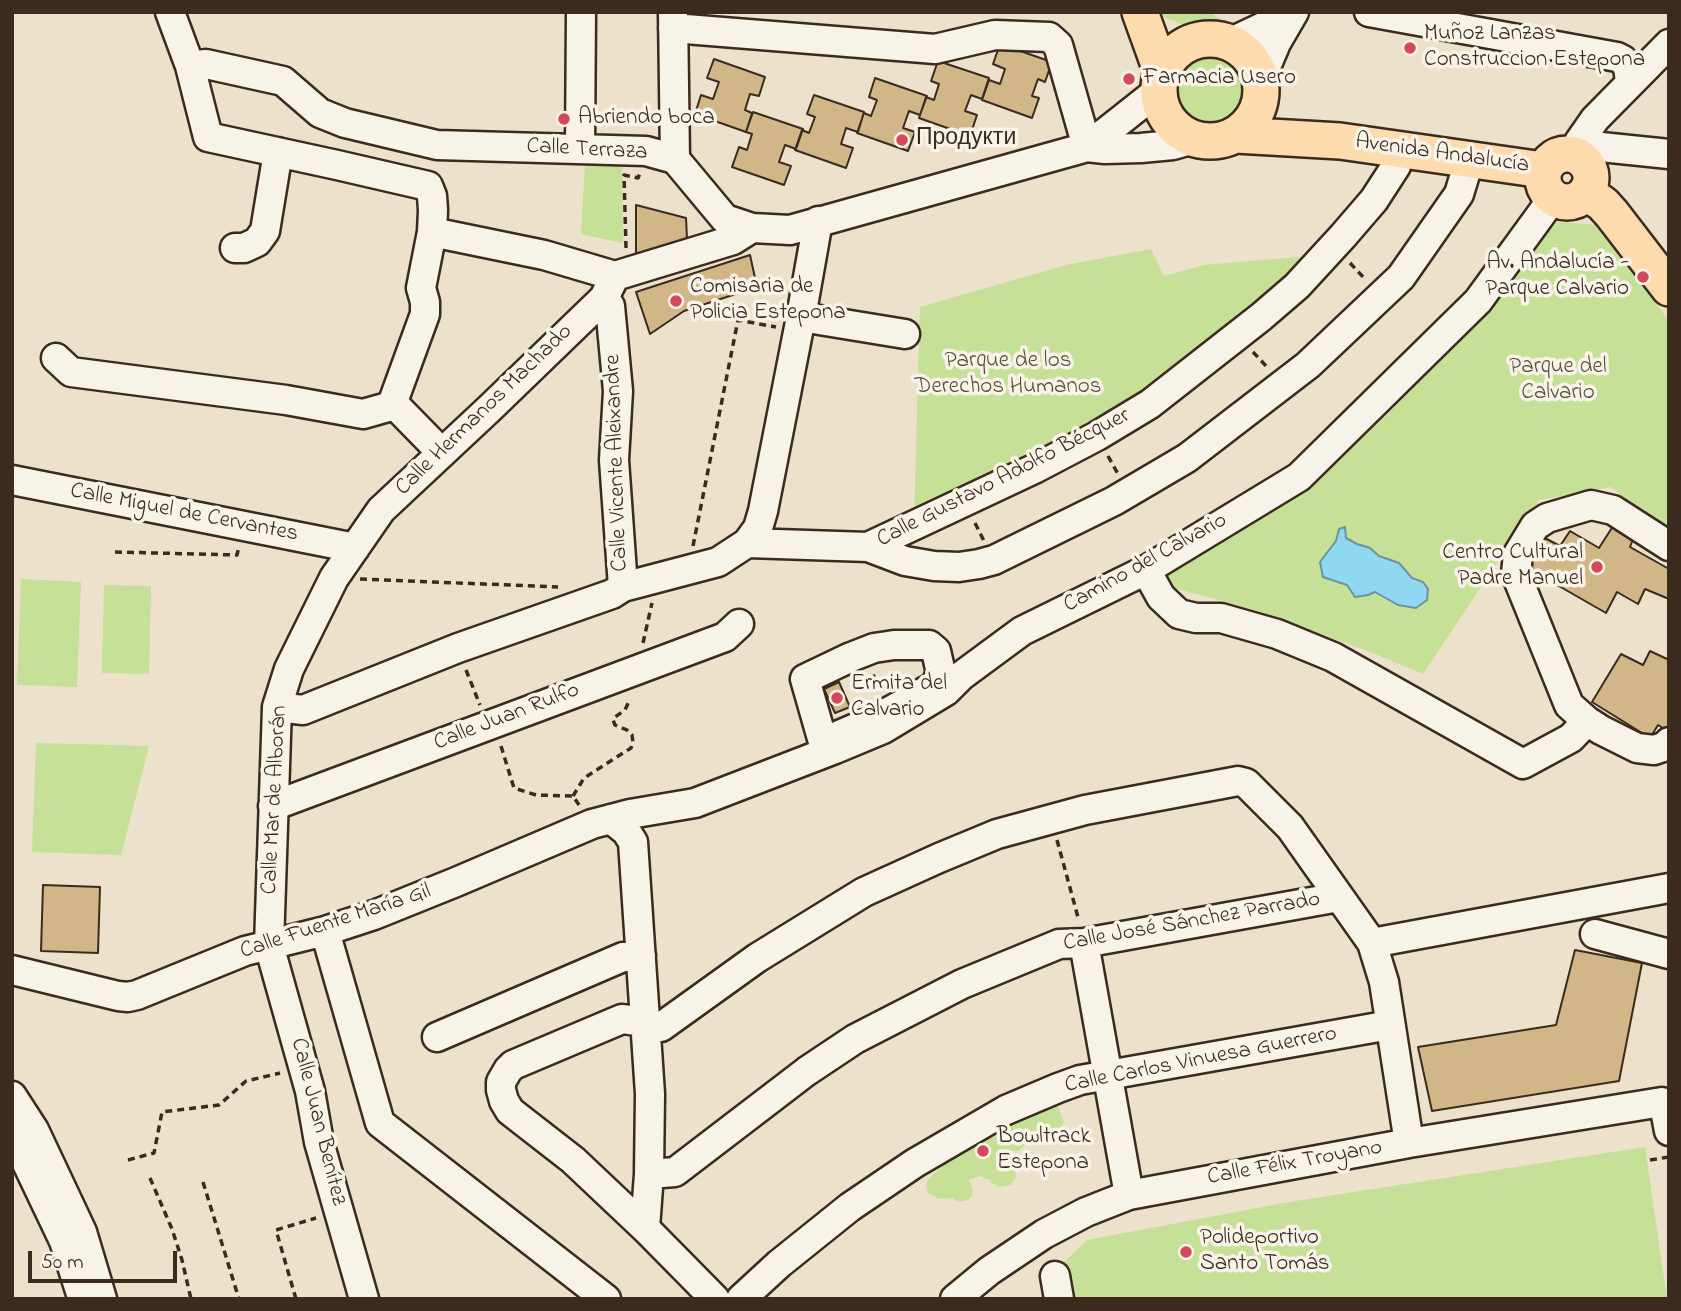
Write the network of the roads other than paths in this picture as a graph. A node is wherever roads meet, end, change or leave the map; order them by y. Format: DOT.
graph roads {
  1 [pos="170,12"];
  2 [pos="581,12"];
  3 [pos="1140,12"];
  4 [pos="1285,12"];
  5 [pos="1294,12"];
  6 [pos="1369,12"];
  7 [pos="673,20"];
  8 [pos="1193,42"];
  9 [pos="1229,43"];
  10 [pos="1669,44"];
  11 [pos="190,66"];
  12 [pos="1161,82"];
  13 [pos="1630,82"];
  14 [pos="1261,87"];
  15 [pos="1236,135"];
  16 [pos="1194,139"];
  17 [pos="1340,141"];
  18 [pos="1087,147"];
  19 [pos="580,149"];
  20 [pos="1398,149"];
  21 [pos="278,152"];
  22 [pos="1669,154"];
  23 [pos="1470,158"];
  24 [pos="675,159"];
  25 [pos="1568,175"];
  26 [pos="818,221"];
  27 [pos="752,228"];
  28 [pos="432,232"];
  29 [pos="234,248"];
  30 [pos="616,282"];
  31 [pos="1669,288"];
  32 [pos="800,324"];
  33 [pos="905,334"];
  34 [pos="56,358"];
  35 [pos="395,405"];
  36 [pos="442,453"];
  37 [pos="12,480"];
  38 [pos="747,543"];
  39 [pos="1669,546"];
  40 [pos="868,547"];
  41 [pos="355,548"];
  42 [pos="1146,570"];
  43 [pos="623,587"];
  44 [pos="739,624"];
  45 [pos="907,636"];
  46 [pos="961,676"];
  47 [pos="277,707"];
  48 [pos="1587,721"];
  49 [pos="823,742"];
  50 [pos="1669,742"];
  51 [pos="273,806"];
  52 [pos="655,811"];
  53 [pos="601,822"];
  54 [pos="634,842"];
  55 [pos="1669,888"];
  56 [pos="1339,897"];
  57 [pos="325,931"];
  58 [pos="1595,934"];
  59 [pos="1084,943"];
  60 [pos="1372,943"];
  61 [pos="269,945"];
  62 [pos="1669,954"];
  63 [pos="641,956"];
  64 [pos="12,970"];
  65 [pos="645,1022"];
  66 [pos="1390,1025"];
  67 [pos="437,1037"];
  68 [pos="1108,1076"];
  69 [pos="12,1096"];
  70 [pos="1667,1108"];
  71 [pos="12,1132"];
  72 [pos="1409,1143"];
  73 [pos="649,1174"];
  74 [pos="1129,1195"];
  75 [pos="645,1228"];
  76 [pos="82,1299"];
  77 [pos="102,1299"];
  78 [pos="364,1299"];
  79 [pos="606,1299"];
  80 [pos="715,1299"];
  81 [pos="741,1299"];
  82 [pos="955,1299"];
  1 -- 11 [label="street"];
  2 -- 19 [label="street"];
  3 -- 8 [label="main road"];
  3 -- 12 [label="main road"];
  4 -- 9 [label="street"];
  5 -- 14 [label="street"];
  6 -- 13 [label="street"];
  7 -- 18 [label="street"];
  7 -- 24 [label="street"];
  8 -- 9 [label="main road"];
  8 -- 12 [label="main road"];
  9 -- 14 [label="main road"];
  10 -- 13 [label="street, Camino del Calvario"];
  11 -- 19 [label="street, Calle Terraza"];
  11 -- 21 [label="street"];
  12 -- 16 [label="main road"];
  12 -- 18 [label="street, Calle Terraza"];
  13 -- 25 [label="street, Camino del Calvario"];
  14 -- 15 [label="main road"];
  14 -- 17 [label="main road, Avenida Andalucía"];
  15 -- 16 [label="main road"];
  15 -- 17 [label="main road, Avenida Andalucía"];
  16 -- 18 [label="street, Calle Terraza"];
  17 -- 20 [label="main road, Avenida Andalucía"];
  18 -- 26 [label="street, Calle Terraza"];
  19 -- 24 [label="street, Calle Terraza"];
  20 -- 23 [label="main road, Avenida Andalucía"];
  20 -- 40 [label="street, Calle Gustavo Adolfo Bécquer"];
  21 -- 28 [label="street"];
  21 -- 29 [label="street"];
  22 -- 25 [label="street"];
  23 -- 25 [label="main road, Avenida Andalucía"];
  23 -- 40 [label="street"];
  24 -- 27 [label="street, Calle Terraza"];
  25 -- 31 [label="main road"];
  25 -- 42 [label="street, Camino del Calvario"];
  26 -- 27 [label="street, Calle Terraza"];
  26 -- 32 [label="street, Calle Vicente Aleixandre"];
  27 -- 30 [label="street"];
  28 -- 30 [label="street"];
  28 -- 35 [label="street"];
  30 -- 36 [label="street, Calle Hermanos Machado"];
  30 -- 43 [label="street, Calle Vicente Aleixandre"];
  32 -- 33 [label="street"];
  32 -- 38 [label="street, Calle Vicente Aleixandre"];
  34 -- 35 [label="street"];
  35 -- 36 [label="street"];
  36 -- 41 [label="street, Calle Hermanos Machado"];
  37 -- 41 [label="street, Calle Miguel de Cervantes"];
  38 -- 40 [label="street, Calle Gustavo Adolfo Bécquer"];
  38 -- 43 [label="street, Calle Vicente Aleixandre"];
  39 -- 48 [label="street"];
  41 -- 47 [label="street, Calle Mar de Alborán"];
  42 -- 46 [label="street, Camino del Calvario"];
  42 -- 48 [label="street"];
  43 -- 47 [label="street"];
  44 -- 51 [label="street, Calle Juan Rulfo"];
  45 -- 46 [label="street"];
  46 -- 52 [label="street, Camino del Calvario"];
  47 -- 51 [label="street, Calle Mar de Alborán"];
  48 -- 50 [label="street"];
  49 -- 49 [label="street"];
  51 -- 61 [label="street, Calle Mar de Alborán"];
  52 -- 53 [label="street, Calle Fuente María Gil"];
  52 -- 54 [label="street"];
  53 -- 54 [label="street"];
  53 -- 57 [label="street, Calle Fuente María Gil"];
  54 -- 63 [label="street"];
  55 -- 60 [label="street"];
  56 -- 59 [label="street, Calle José Sánchez Parrado"];
  56 -- 60 [label="street"];
  56 -- 65 [label="street"];
  57 -- 61 [label="street, Calle Fuente María Gil"];
  57 -- 79 [label="street"];
  58 -- 62 [label="street"];
  59 -- 68 [label="street"];
  59 -- 73 [label="street, Calle José Sánchez Parrado"];
  60 -- 66 [label="street"];
  61 -- 64 [label="street, Calle Fuente María Gil"];
  61 -- 78 [label="street, Calle Juan Benítez"];
  63 -- 65 [label="street"];
  63 -- 67 [label="street"];
  65 -- 73 [label="street"];
  65 -- 75 [label="street"];
  66 -- 68 [label="street, Calle Carlos Vinuesa Guerrero"];
  66 -- 72 [label="street"];
  68 -- 74 [label="street"];
  68 -- 81 [label="street, Calle Carlos Vinuesa Guerrero"];
  69 -- 77 [label="street"];
  70 -- 72 [label="street, Calle Félix Troyano"];
  71 -- 76 [label="street"];
  72 -- 74 [label="street, Calle Félix Troyano"];
  73 -- 75 [label="street"];
  74 -- 82 [label="street, Calle Félix Troyano"];
  75 -- 80 [label="street"];
}
